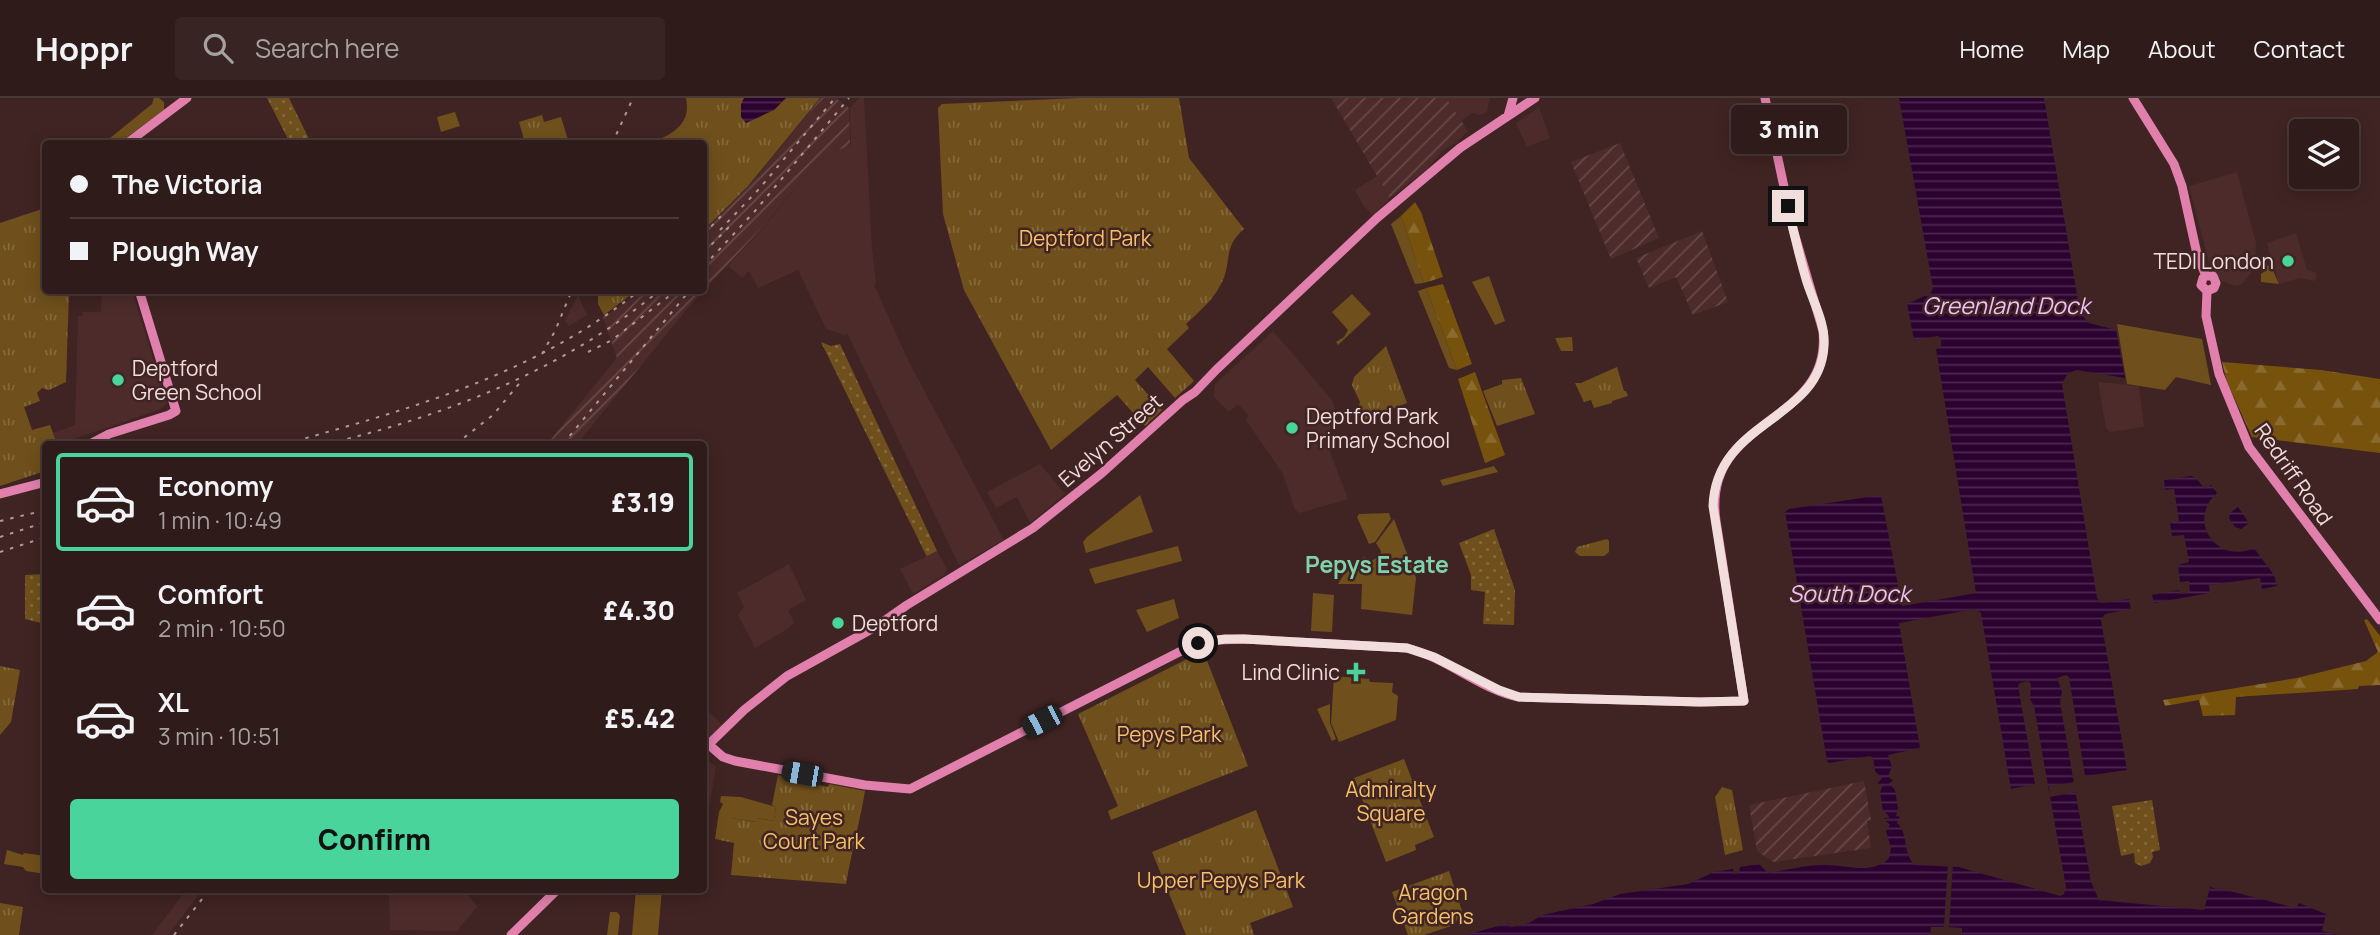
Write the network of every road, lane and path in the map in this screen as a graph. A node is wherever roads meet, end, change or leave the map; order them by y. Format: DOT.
graph roads {
  1 [pos="187,98"];
  2 [pos="1765,98"];
  3 [pos="2133,98"];
  4 [pos="1531,100"];
  5 [pos="1512,106"];
  6 [pos="131,140"];
  7 [pos="140,294"];
  8 [pos="96,441"];
  9 [pos="42,483"];
  10 [pos="0,495"];
  11 [pos="2380,620"];
  12 [pos="707,745"];
  13 [pos="707,747"];
  14 [pos="554,893"];
  15 [pos="511,935"];
  1 -- 6 [label="main road"];
  2 -- 13 [label="main road"];
  3 -- 11 [label="main road, Redriff Road"];
  4 -- 5 [label="main road, Evelyn Street"];
  5 -- 12 [label="main road, Evelyn Street"];
  7 -- 8 [label="main road"];
  9 -- 10 [label="main road"];
  14 -- 15 [label="main road"];
}
